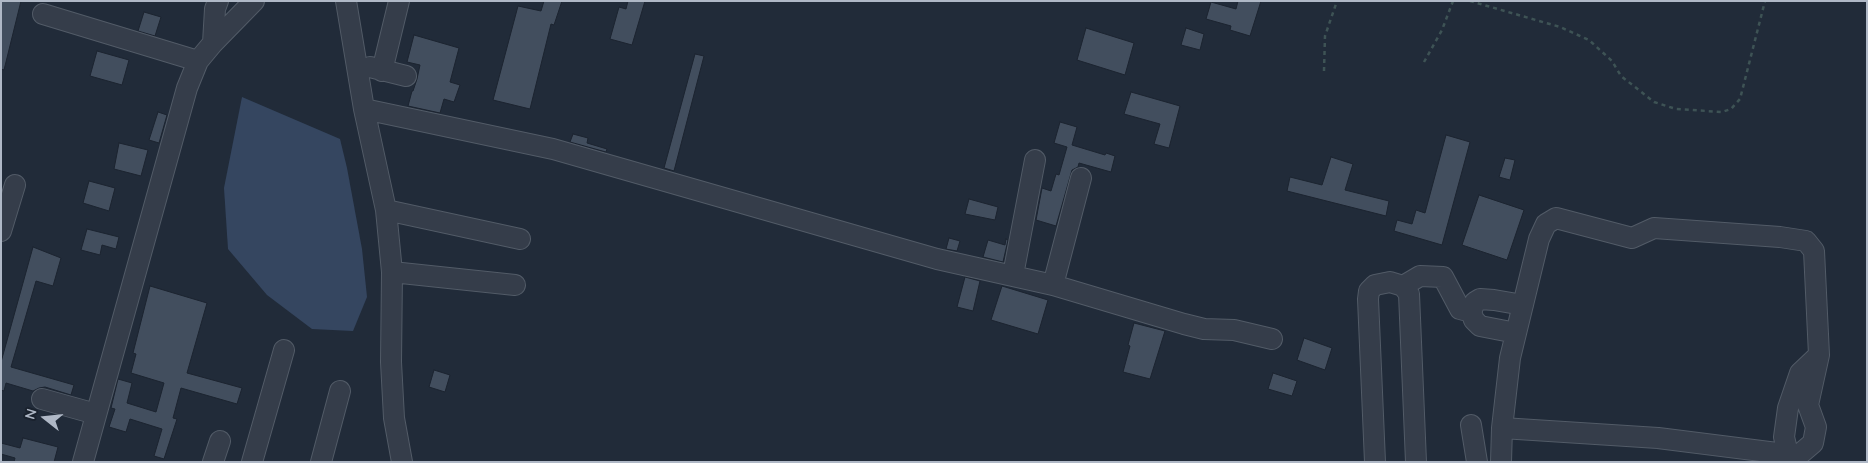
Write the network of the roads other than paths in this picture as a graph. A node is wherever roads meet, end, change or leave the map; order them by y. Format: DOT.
graph roads {
  1 [pos="218,1"];
  2 [pos="254,1"];
  3 [pos="346,1"];
  4 [pos="399,1"];
  5 [pos="43,14"];
  6 [pos="213,43"];
  7 [pos="198,61"];
  8 [pos="356,63"];
  9 [pos="382,71"];
  10 [pos="406,76"];
  11 [pos="364,109"];
  12 [pos="1035,160"];
  13 [pos="1081,178"];
  14 [pos="15,185"];
  15 [pos="386,210"];
  16 [pos="4,211"];
  17 [pos="1,231"];
  18 [pos="520,239"];
  19 [pos="392,272"];
  20 [pos="1014,276"];
  21 [pos="515,285"];
  22 [pos="1053,285"];
  23 [pos="1403,286"];
  24 [pos="1523,305"];
  25 [pos="1471,312"];
  26 [pos="1516,333"];
  27 [pos="1272,339"];
  28 [pos="284,350"];
  29 [pos="1819,356"];
  30 [pos="340,391"];
  31 [pos="42,399"];
  32 [pos="96,414"];
  33 [pos="1471,425"];
  34 [pos="1502,428"];
  35 [pos="220,442"];
  36 [pos="1788,454"];
  37 [pos="83,462"];
  38 [pos="213,462"];
  39 [pos="252,462"];
  40 [pos="321,462"];
  41 [pos="402,462"];
  42 [pos="1375,462"];
  43 [pos="1416,462"];
  44 [pos="1477,462"];
  45 [pos="1500,462"];
  1 -- 6 [label="street"];
  2 -- 6 [label="street"];
  3 -- 8 [label="street"];
  4 -- 9 [label="street"];
  5 -- 7 [label="street"];
  6 -- 7 [label="street"];
  7 -- 32 [label="street"];
  8 -- 9 [label="street"];
  8 -- 11 [label="street"];
  9 -- 10 [label="street"];
  11 -- 15 [label="street"];
  11 -- 20 [label="street"];
  12 -- 20 [label="street"];
  13 -- 22 [label="street"];
  14 -- 16 [label="street"];
  15 -- 18 [label="street"];
  15 -- 19 [label="street"];
  16 -- 17 [label="street"];
  19 -- 21 [label="street"];
  19 -- 41 [label="street"];
  20 -- 22 [label="street"];
  22 -- 27 [label="street"];
  23 -- 25 [label="street"];
  23 -- 42 [label="street"];
  23 -- 43 [label="street"];
  24 -- 25 [label="street"];
  24 -- 26 [label="street"];
  24 -- 29 [label="street"];
  25 -- 26 [label="street"];
  26 -- 34 [label="street"];
  28 -- 39 [label="street"];
  29 -- 36 [label="street"];
  29 -- 36 [label="street"];
  30 -- 40 [label="street"];
  31 -- 32 [label="street"];
  32 -- 37 [label="street"];
  33 -- 44 [label="street"];
  34 -- 36 [label="street"];
  34 -- 45 [label="street"];
  35 -- 38 [label="street"];
}
